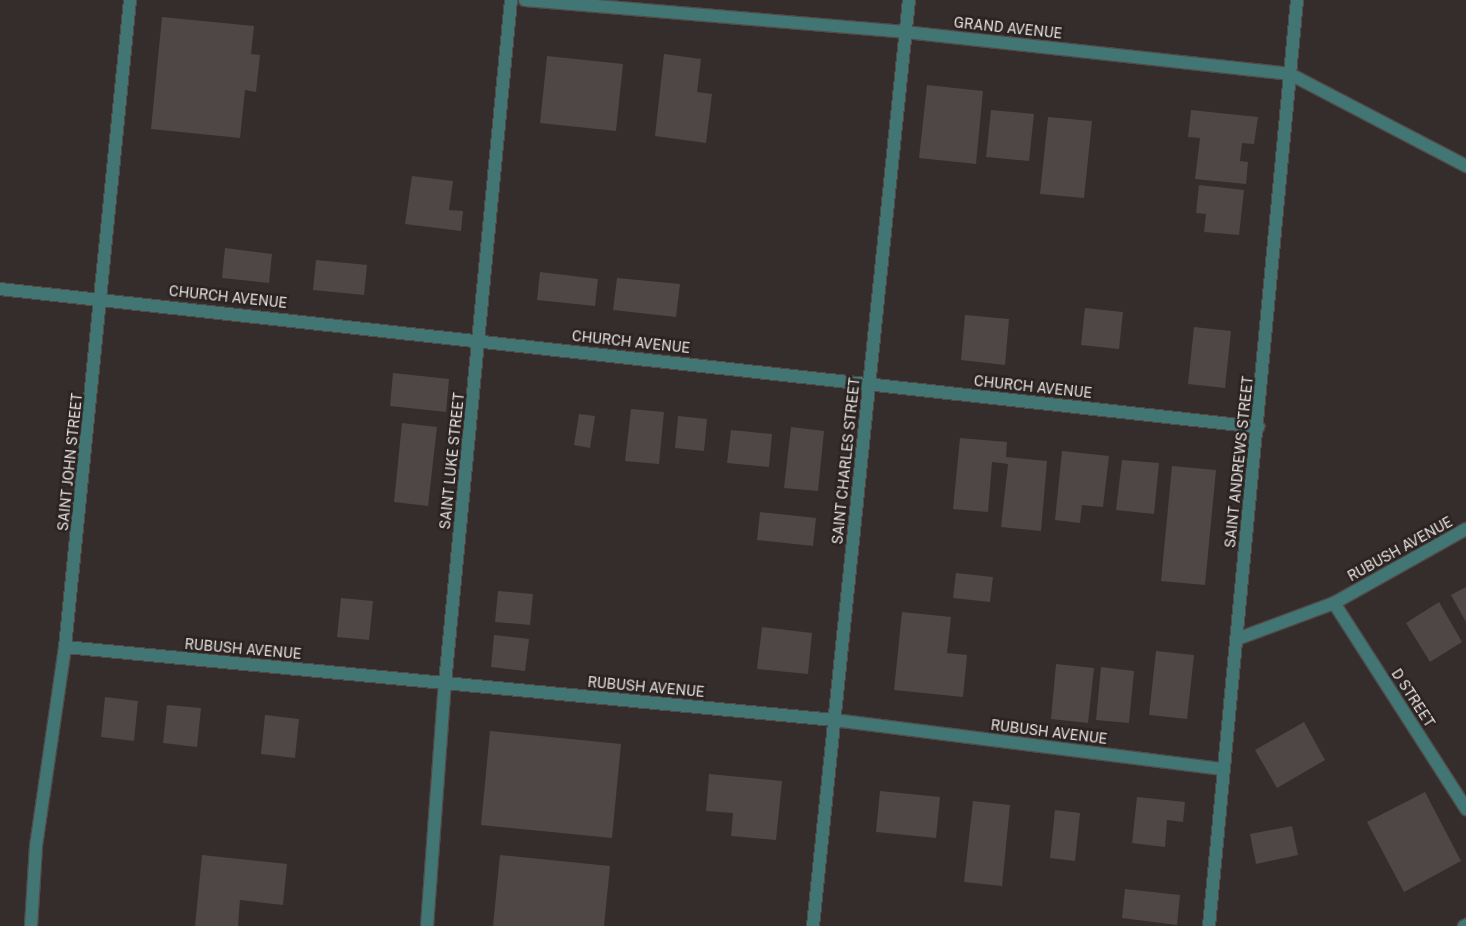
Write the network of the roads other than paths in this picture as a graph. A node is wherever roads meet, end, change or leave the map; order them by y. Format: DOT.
graph roads {
  1 [pos="130,0"];
  2 [pos="512,0"];
  3 [pos="525,0"];
  4 [pos="909,0"];
  5 [pos="1298,0"];
  6 [pos="905,32"];
  7 [pos="1290,74"];
  8 [pos="1466,166"];
  9 [pos="0,289"];
  10 [pos="102,298"];
  11 [pos="478,340"];
  12 [pos="869,384"];
  13 [pos="1258,427"];
  14 [pos="1466,529"];
  15 [pos="1334,603"];
  16 [pos="1237,639"];
  17 [pos="66,647"];
  18 [pos="445,683"];
  19 [pos="834,720"];
  20 [pos="1222,769"];
  21 [pos="1466,809"];
  22 [pos="31,926"];
  23 [pos="427,926"];
  24 [pos="813,926"];
  25 [pos="1209,926"];
  1 -- 10 [label="street, SAINT JOHN STREET"];
  2 -- 11 [label="street, SAINT LUKE STREET"];
  3 -- 6 [label="street, GRAND AVENUE"];
  4 -- 6 [label="street, SAINT CHARLES STREET"];
  5 -- 7 [label="street, SAINT ANDREWS STREET"];
  6 -- 7 [label="street, GRAND AVENUE"];
  6 -- 12 [label="street, SAINT CHARLES STREET"];
  7 -- 8 [label="street, GRAND AVENUE"];
  7 -- 13 [label="street, SAINT ANDREWS STREET"];
  9 -- 10 [label="street, CHURCH AVENUE"];
  10 -- 11 [label="street, CHURCH AVENUE"];
  10 -- 17 [label="street, SAINT JOHN STREET"];
  11 -- 12 [label="street, CHURCH AVENUE"];
  11 -- 18 [label="street, SAINT LUKE STREET"];
  12 -- 13 [label="street, CHURCH AVENUE"];
  12 -- 19 [label="street, SAINT CHARLES STREET"];
  13 -- 16 [label="street, SAINT ANDREWS STREET"];
  14 -- 15 [label="street, RUBUSH AVENUE"];
  15 -- 16 [label="street, RUBUSH AVENUE"];
  15 -- 21 [label="street, D STREET"];
  16 -- 20 [label="street, SAINT ANDREWS STREET"];
  17 -- 18 [label="street, RUBUSH AVENUE"];
  17 -- 22 [label="street, SAINT JOHN STREET"];
  18 -- 19 [label="street, RUBUSH AVENUE"];
  18 -- 23 [label="street, SAINT LUKE STREET"];
  19 -- 20 [label="street, RUBUSH AVENUE"];
  19 -- 24 [label="street, SAINT CHARLES STREET"];
  20 -- 25 [label="street, SAINT ANDREWS STREET"];
}
